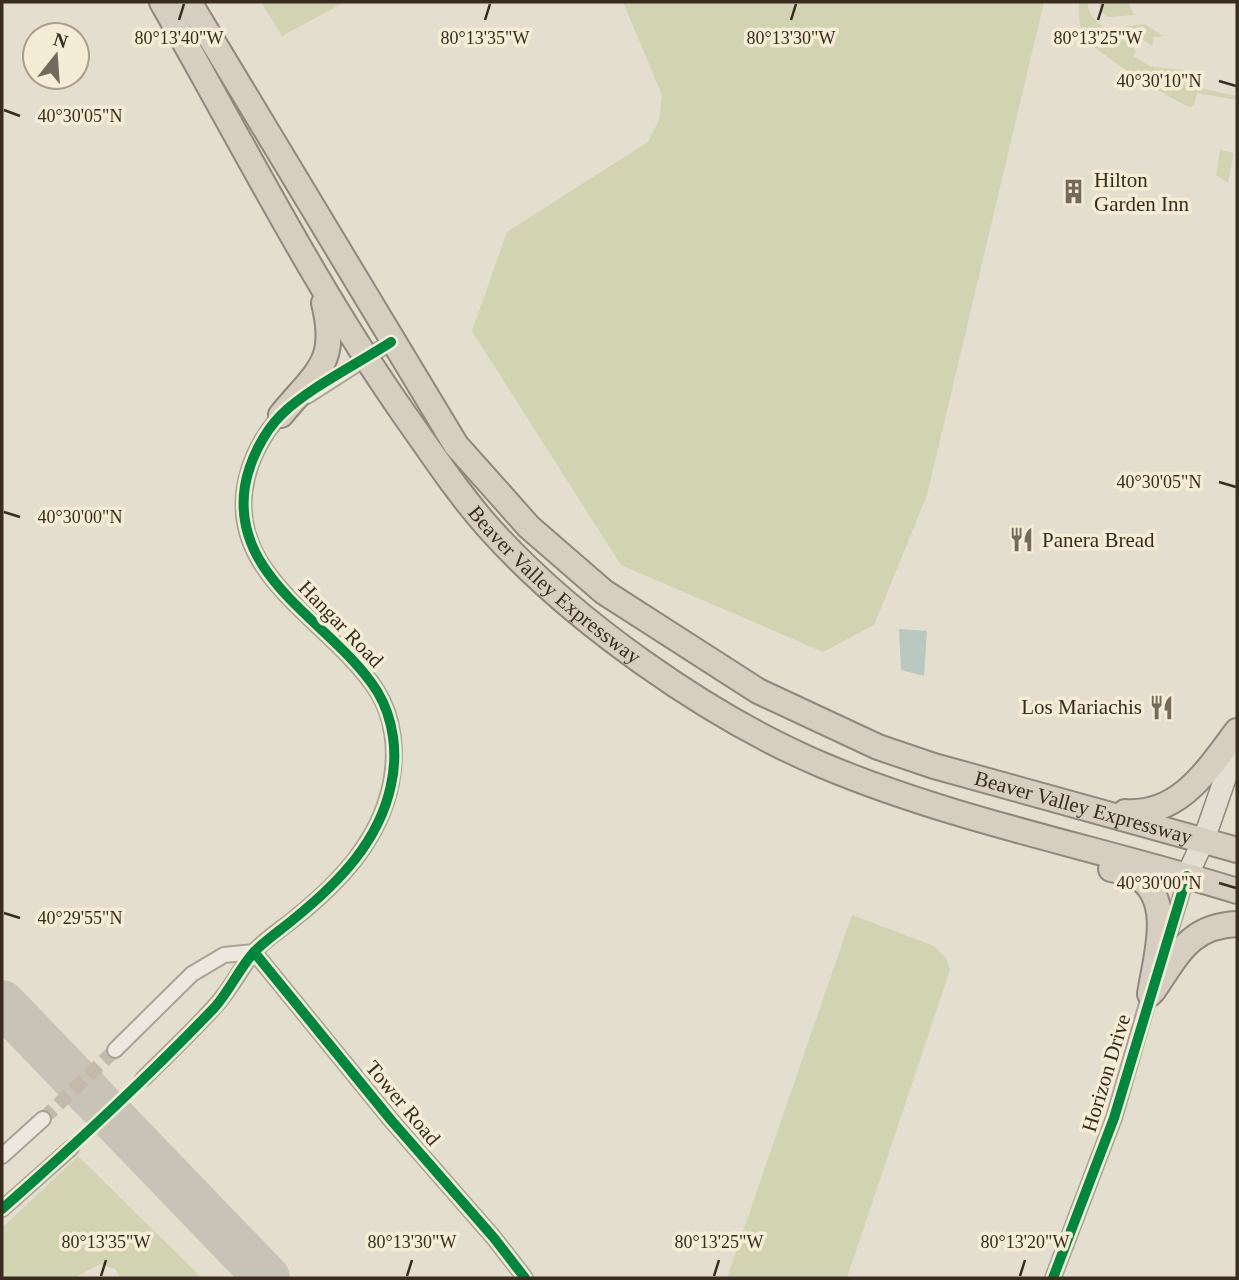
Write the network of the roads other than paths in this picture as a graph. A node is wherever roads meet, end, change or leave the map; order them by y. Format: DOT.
graph roads {
  1 [pos="162,2"];
  2 [pos="189,2"];
  3 [pos="318,279"];
  4 [pos="391,342"];
  5 [pos="366,359"];
  6 [pos="281,415"];
  7 [pos="1237,730"];
  8 [pos="1237,744"];
  9 [pos="1085,808"];
  10 [pos="1018,828"];
  11 [pos="1204,839"];
  12 [pos="1237,850"];
  13 [pos="1187,876"];
  14 [pos="1237,891"];
  15 [pos="1237,924"];
  16 [pos="254,952"];
  17 [pos="1150,995"];
  18 [pos="115,1050"];
  19 [pos="143,1079"];
  20 [pos="43,1119"];
  21 [pos="71,1148"];
  22 [pos="2,1156"];
  23 [pos="2,1209"];
  24 [pos="524,1278"];
  25 [pos="1053,1278"];
  1 -- 3 [label="highway, Beaver Valley Expressway"];
  2 -- 4 [label="highway, Beaver Valley Expressway"];
  3 -- 5 [label="highway, Beaver Valley Expressway"];
  3 -- 6 [label="highway"];
  4 -- 5 [label="street, Hangar Road"];
  4 -- 9 [label="highway, Beaver Valley Expressway"];
  5 -- 6 [label="street, Hangar Road"];
  5 -- 10 [label="highway, Beaver Valley Expressway"];
  6 -- 16 [label="street, Hangar Road"];
  7 -- 9 [label="highway"];
  8 -- 11 [label="main road"];
  9 -- 11 [label="highway, Beaver Valley Expressway"];
  10 -- 13 [label="highway, Beaver Valley Expressway"];
  10 -- 17 [label="highway"];
  11 -- 12 [label="highway, Beaver Valley Expressway"];
  11 -- 13 [label="main road"];
  13 -- 14 [label="highway, Beaver Valley Expressway"];
  13 -- 17 [label="street, Horizon Drive"];
  15 -- 17 [label="highway"];
  16 -- 18 [label="street"];
  16 -- 19 [label="street, Hangar Road"];
  16 -- 24 [label="street, Tower Road"];
  17 -- 25 [label="street, Horizon Drive"];
  20 -- 22 [label="street"];
  21 -- 23 [label="street"];
}
